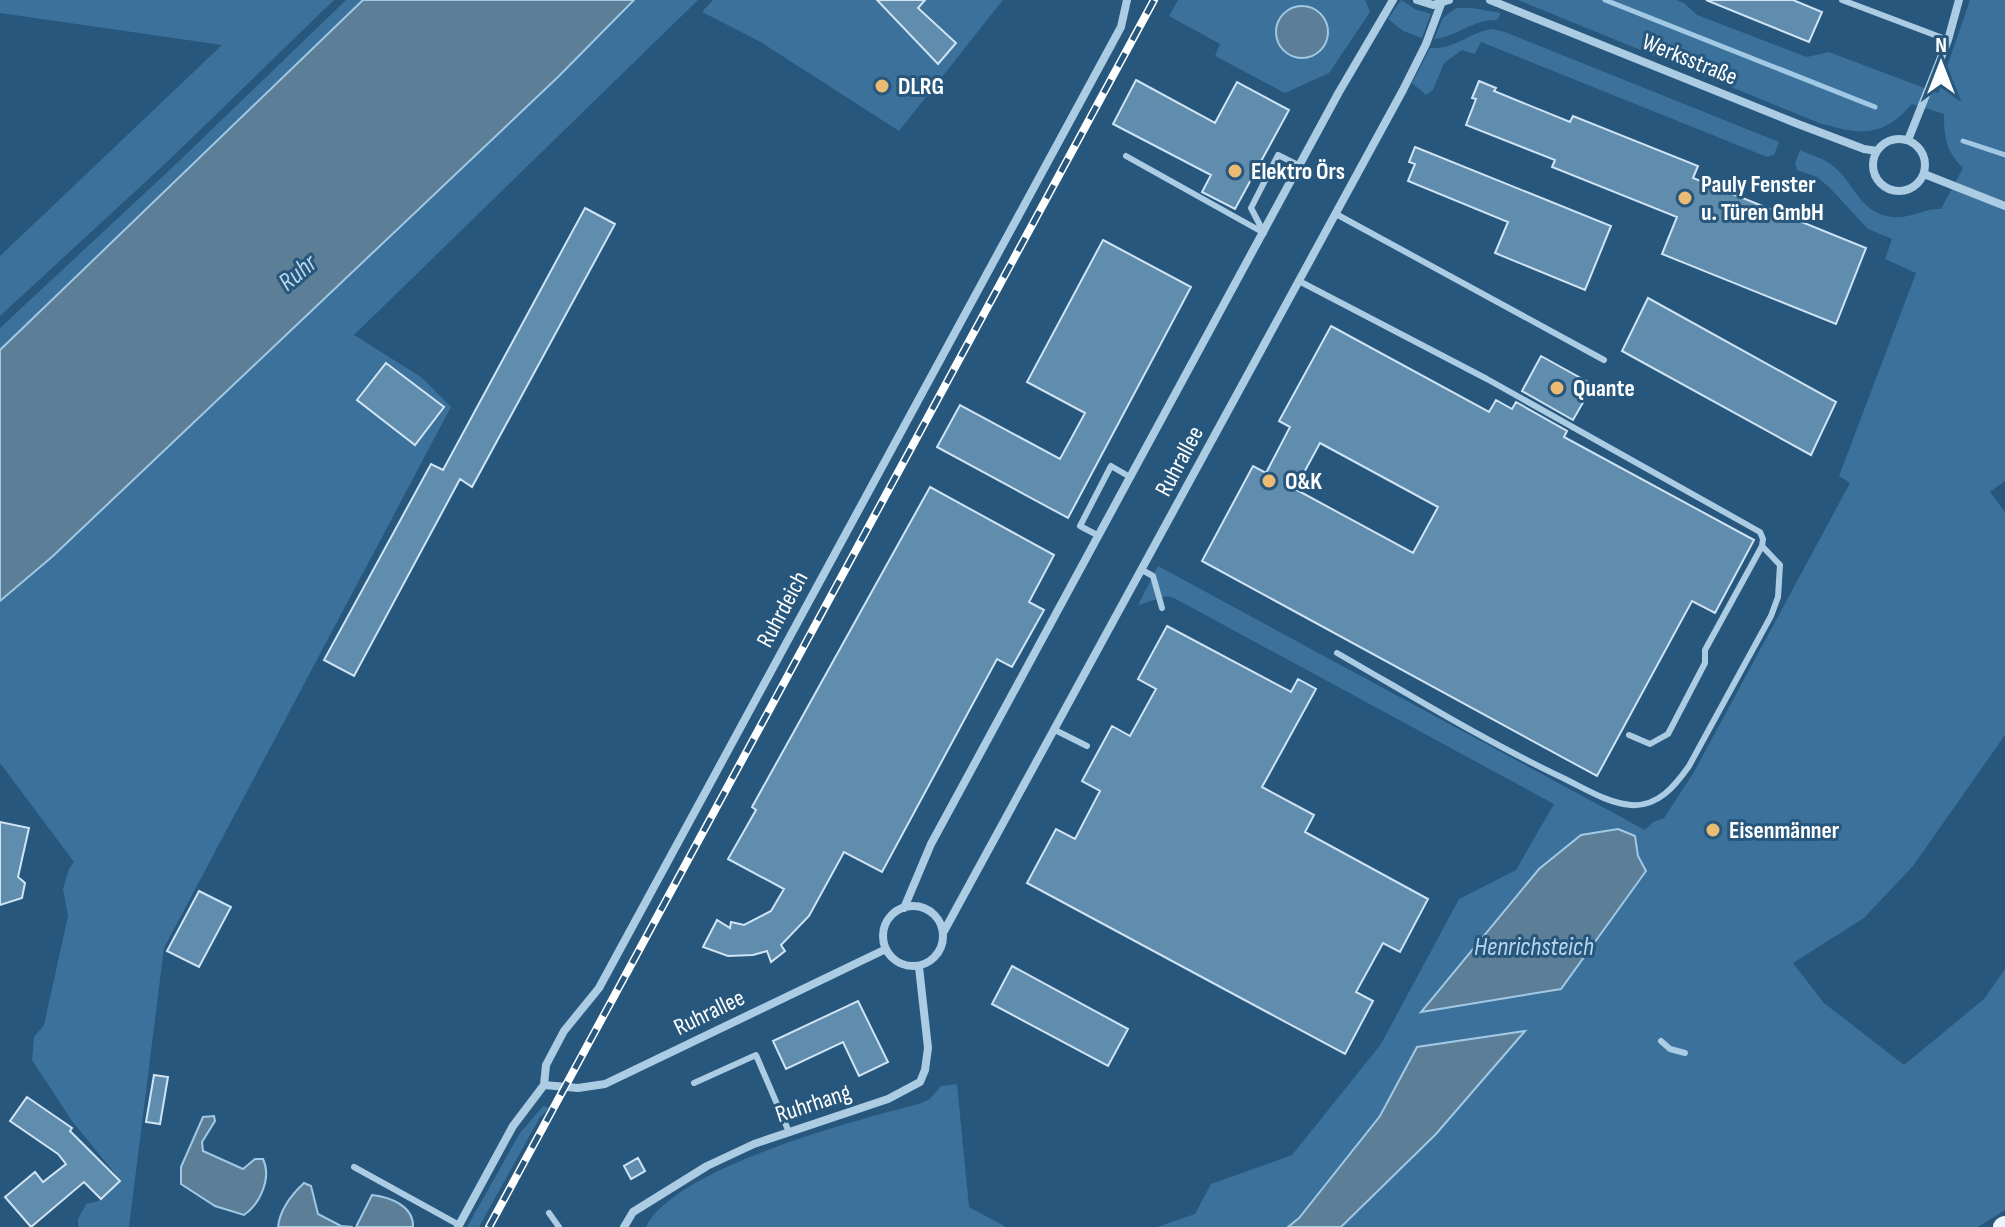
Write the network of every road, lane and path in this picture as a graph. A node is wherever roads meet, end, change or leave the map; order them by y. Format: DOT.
graph roads {
  1 [pos="1127,0"];
  2 [pos="1393,0"];
  3 [pos="1417,0"];
  4 [pos="1490,0"];
  5 [pos="1842,0"];
  6 [pos="1959,0"];
  7 [pos="1445,2"];
  8 [pos="1948,40"];
  9 [pos="1908,140"];
  10 [pos="1877,151"];
  11 [pos="1126,156"];
  12 [pos="1300,166"];
  13 [pos="1924,174"];
  14 [pos="2005,206"];
  15 [pos="1336,214"];
  16 [pos="1264,233"];
  17 [pos="1299,281"];
  18 [pos="1604,360"];
  19 [pos="1130,477"];
  20 [pos="1099,536"];
  21 [pos="1762,546"];
  22 [pos="1142,570"];
  23 [pos="1162,608"];
  24 [pos="1337,653"];
  25 [pos="1055,730"];
  26 [pos="1629,735"];
  27 [pos="1087,746"];
  28 [pos="904,908"];
  29 [pos="943,933"];
  30 [pos="886,949"];
  31 [pos="919,967"];
  32 [pos="1661,1041"];
  33 [pos="1685,1053"];
  34 [pos="694,1083"];
  35 [pos="544,1085"];
  36 [pos="789,1132"];
  37 [pos="354,1167"];
  38 [pos="549,1213"];
  39 [pos="458,1226"];
  40 [pos="559,1227"];
  41 [pos="624,1227"];
  1 -- 35 [label="street, Ruhrdeich"];
  2 -- 12 [label="street, Ruhrallee"];
  3 -- 7 [label="street, Ruhrallee"];
  4 -- 10 [label="street, Werksstraße"];
  5 -- 8 [label="lane"];
  6 -- 8 [label="street"];
  7 -- 15 [label="street, Ruhrallee"];
  8 -- 9 [label="street"];
  9 -- 10 [label="street"];
  9 -- 13 [label="street"];
  10 -- 13 [label="street"];
  11 -- 16 [label="lane"];
  12 -- 16 [label="street, Ruhrallee"];
  12 -- 16 [label="lane"];
  13 -- 14 [label="street"];
  15 -- 17 [label="street, Ruhrallee"];
  15 -- 18 [label="lane"];
  16 -- 19 [label="street, Ruhrallee"];
  17 -- 21 [label="lane"];
  17 -- 22 [label="street, Ruhrallee"];
  19 -- 20 [label="street, Ruhrallee"];
  19 -- 20 [label="lane"];
  20 -- 28 [label="street, Ruhrallee"];
  21 -- 24 [label="lane"];
  21 -- 26 [label="lane"];
  22 -- 23 [label="lane"];
  22 -- 25 [label="street, Ruhrallee"];
  25 -- 27 [label="lane"];
  25 -- 29 [label="street, Ruhrallee"];
  28 -- 29 [label="street"];
  28 -- 30 [label="street, Ruhrallee"];
  29 -- 31 [label="street, Ruhrallee"];
  30 -- 31 [label="street"];
  30 -- 35 [label="street, Ruhrallee"];
  31 -- 36 [label="street, Ruhrhang"];
  32 -- 33 [label="lane"];
  34 -- 36 [label="lane"];
  35 -- 39 [label="street, Ruhrdeich"];
  36 -- 41 [label="street, Ruhrhang"];
  37 -- 39 [label="lane"];
  38 -- 40 [label="lane"];
}
